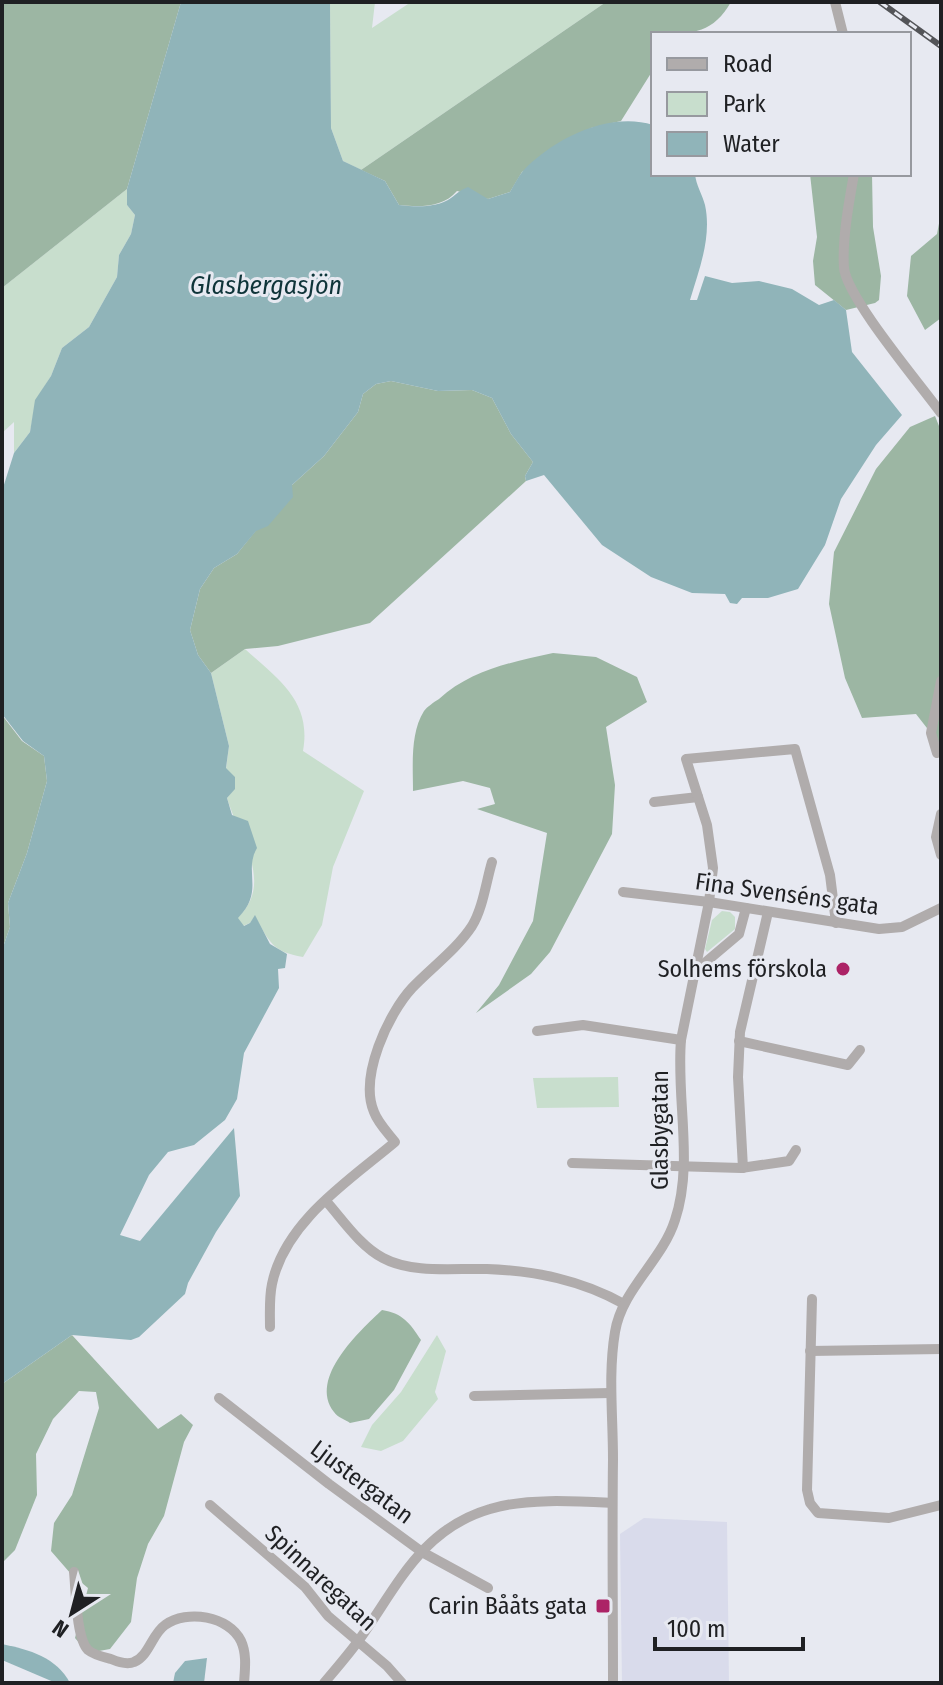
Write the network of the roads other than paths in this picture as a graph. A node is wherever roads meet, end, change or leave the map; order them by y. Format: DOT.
graph roads {
  1 [pos="835,2"];
  2 [pos="842,32"];
  3 [pos="854,176"];
  4 [pos="941,413"];
  5 [pos="941,681"];
  6 [pos="937,753"];
  7 [pos="698,797"];
  8 [pos="654,802"];
  9 [pos="941,814"];
  10 [pos="941,855"];
  11 [pos="492,862"];
  12 [pos="623,892"];
  13 [pos="709,902"];
  14 [pos="746,908"];
  15 [pos="941,908"];
  16 [pos="768,912"];
  17 [pos="836,923"];
  18 [pos="694,972"];
  19 [pos="537,1031"];
  20 [pos="681,1040"];
  21 [pos="739,1041"];
  22 [pos="860,1050"];
  23 [pos="796,1150"];
  24 [pos="572,1163"];
  25 [pos="684,1167"];
  26 [pos="743,1168"];
  27 [pos="326,1201"];
  28 [pos="812,1299"];
  29 [pos="624,1304"];
  30 [pos="270,1327"];
  31 [pos="941,1349"];
  32 [pos="810,1351"];
  33 [pos="610,1393"];
  34 [pos="474,1396"];
  35 [pos="219,1398"];
  36 [pos="612,1503"];
  37 [pos="210,1505"];
  38 [pos="941,1505"];
  39 [pos="422,1552"];
  40 [pos="74,1572"];
  41 [pos="488,1588"];
  42 [pos="359,1640"];
  43 [pos="244,1683"];
  44 [pos="324,1683"];
  45 [pos="402,1683"];
  46 [pos="613,1683"];
  1 -- 2 [label="street"];
  3 -- 4 [label="street"];
  5 -- 6 [label="street"];
  7 -- 8 [label="street"];
  7 -- 13 [label="street, Glasbygatan"];
  7 -- 17 [label="street, Glasbygatan"];
  9 -- 10 [label="street"];
  11 -- 27 [label="street"];
  12 -- 13 [label="street, Fina Svenséns gata"];
  13 -- 14 [label="street, Fina Svenséns gata"];
  13 -- 18 [label="street, Glasbygatan"];
  14 -- 16 [label="street, Fina Svenséns gata"];
  14 -- 18 [label="street"];
  15 -- 17 [label="street, Fina Svenséns gata"];
  16 -- 17 [label="street, Fina Svenséns gata"];
  16 -- 21 [label="street"];
  18 -- 20 [label="street, Glasbygatan"];
  19 -- 20 [label="street"];
  20 -- 25 [label="street, Glasbygatan"];
  21 -- 22 [label="street"];
  21 -- 26 [label="street"];
  23 -- 26 [label="street"];
  24 -- 25 [label="street"];
  25 -- 26 [label="street"];
  25 -- 29 [label="street, Glasbygatan"];
  27 -- 29 [label="street"];
  27 -- 30 [label="street"];
  28 -- 32 [label="street"];
  29 -- 33 [label="street, Glasbygatan"];
  31 -- 32 [label="street"];
  32 -- 38 [label="street"];
  33 -- 34 [label="street"];
  33 -- 36 [label="street, Glasbygatan"];
  35 -- 39 [label="street, Ljustergatan"];
  36 -- 39 [label="street"];
  36 -- 46 [label="street, Glasbygatan"];
  37 -- 42 [label="street, Spinnaregatan"];
  39 -- 41 [label="street, Ljustergatan"];
  39 -- 42 [label="street"];
  40 -- 43 [label="street"];
  42 -- 44 [label="street"];
  42 -- 45 [label="street, Spinnaregatan"];
}
